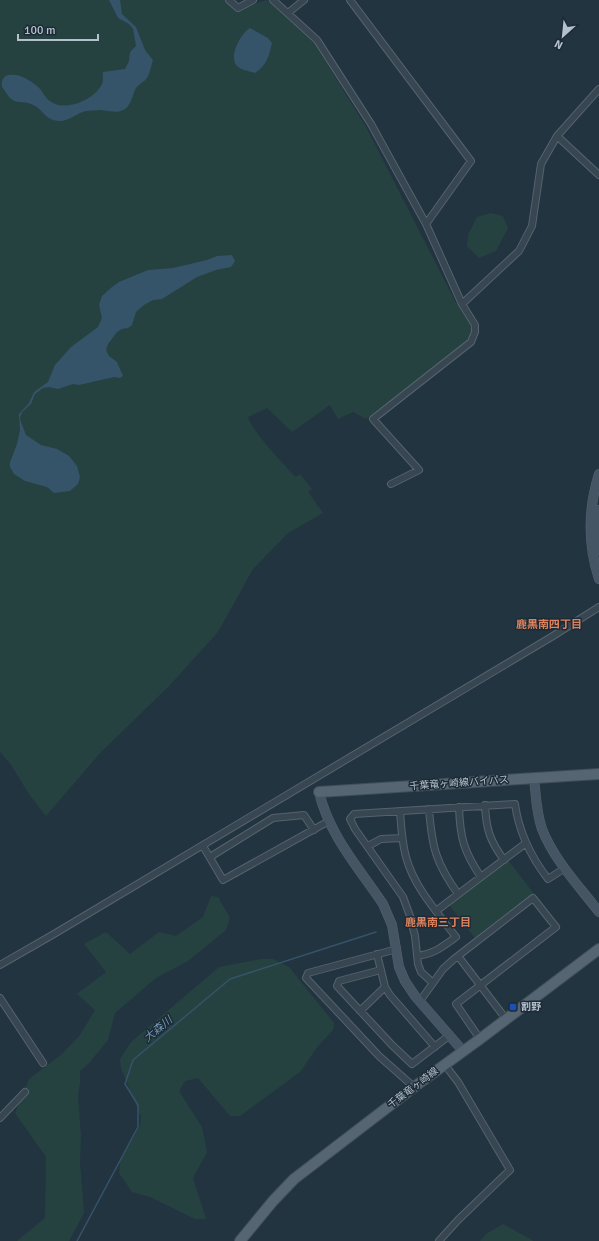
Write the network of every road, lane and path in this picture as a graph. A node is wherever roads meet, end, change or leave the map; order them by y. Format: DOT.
graph roads {
  1 [pos="229,0"];
  2 [pos="253,0"];
  3 [pos="272,0"];
  4 [pos="304,0"];
  5 [pos="350,0"];
  6 [pos="288,13"];
  7 [pos="599,89"];
  8 [pos="557,136"];
  9 [pos="599,175"];
  10 [pos="426,224"];
  11 [pos="462,304"];
  12 [pos="599,474"];
  13 [pos="391,484"];
  14 [pos="599,510"];
  15 [pos="599,550"];
  16 [pos="599,579"];
  17 [pos="599,607"];
  18 [pos="599,774"];
  19 [pos="534,778"];
  20 [pos="319,792"];
  21 [pos="486,806"];
  22 [pos="459,807"];
  23 [pos="430,809"];
  24 [pos="400,811"];
  25 [pos="329,821"];
  26 [pos="314,830"];
  27 [pos="402,838"];
  28 [pos="526,843"];
  29 [pos="202,846"];
  30 [pos="368,846"];
  31 [pos="210,857"];
  32 [pos="504,860"];
  33 [pos="565,868"];
  34 [pos="481,877"];
  35 [pos="458,894"];
  36 [pos="436,911"];
  37 [pos="599,912"];
  38 [pos="397,949"];
  39 [pos="599,949"];
  40 [pos="377,954"];
  41 [pos="417,956"];
  42 [pos="458,956"];
  43 [pos="0,965"];
  44 [pos="381,970"];
  45 [pos="433,983"];
  46 [pos="480,985"];
  47 [pos="385,987"];
  48 [pos="0,998"];
  49 [pos="420,1001"];
  50 [pos="360,1011"];
  51 [pos="506,1019"];
  52 [pos="450,1035"];
  53 [pos="480,1039"];
  54 [pos="435,1047"];
  55 [pos="463,1051"];
  56 [pos="43,1063"];
  57 [pos="445,1065"];
  58 [pos="414,1087"];
  59 [pos="25,1092"];
  60 [pos="0,1118"];
  61 [pos="240,1241"];
  62 [pos="440,1241"];
  1 -- 2 [label="street"];
  3 -- 6 [label="street"];
  4 -- 6 [label="street"];
  5 -- 10 [label="street"];
  6 -- 10 [label="street"];
  7 -- 8 [label="street"];
  8 -- 9 [label="street"];
  8 -- 11 [label="street"];
  10 -- 11 [label="street"];
  11 -- 13 [label="street"];
  12 -- 16 [label="street"];
  14 -- 15 [label="street"];
  17 -- 29 [label="street"];
  18 -- 19 [label="main road, 千葉竜ヶ崎線バイパス"];
  19 -- 20 [label="main road, 千葉竜ヶ崎線バイパス"];
  19 -- 33 [label="street"];
  20 -- 25 [label="street"];
  21 -- 22 [label="street"];
  21 -- 28 [label="street"];
  21 -- 32 [label="street"];
  22 -- 23 [label="street"];
  22 -- 34 [label="street"];
  23 -- 24 [label="street"];
  23 -- 35 [label="street"];
  24 -- 27 [label="street"];
  24 -- 30 [label="street"];
  25 -- 26 [label="street"];
  25 -- 38 [label="street"];
  26 -- 31 [label="street"];
  26 -- 31 [label="street"];
  27 -- 30 [label="street"];
  27 -- 36 [label="street"];
  28 -- 32 [label="street"];
  28 -- 33 [label="street"];
  29 -- 31 [label="street"];
  29 -- 43 [label="street"];
  30 -- 41 [label="street"];
  32 -- 34 [label="street"];
  33 -- 37 [label="street"];
  34 -- 35 [label="street"];
  35 -- 36 [label="street"];
  36 -- 41 [label="street"];
  38 -- 40 [label="street"];
  38 -- 49 [label="street"];
  39 -- 51 [label="main road, 千葉竜ヶ崎線"];
  40 -- 44 [label="street"];
  40 -- 58 [label="street"];
  41 -- 45 [label="street"];
  42 -- 45 [label="street"];
  42 -- 46 [label="street"];
  42 -- 46 [label="street"];
  44 -- 47 [label="street"];
  44 -- 50 [label="street"];
  45 -- 49 [label="street"];
  46 -- 51 [label="street"];
  46 -- 53 [label="street"];
  47 -- 50 [label="street"];
  47 -- 54 [label="street"];
  48 -- 56 [label="street"];
  49 -- 52 [label="street"];
  50 -- 54 [label="street"];
  51 -- 53 [label="main road, 千葉竜ヶ崎線"];
  52 -- 54 [label="street"];
  52 -- 55 [label="street"];
  53 -- 55 [label="main road, 千葉竜ヶ崎線"];
  55 -- 57 [label="main road, 千葉竜ヶ崎線"];
  57 -- 58 [label="main road, 千葉竜ヶ崎線"];
  57 -- 62 [label="street"];
  58 -- 61 [label="main road, 千葉竜ヶ崎線"];
  59 -- 60 [label="street"];
}
